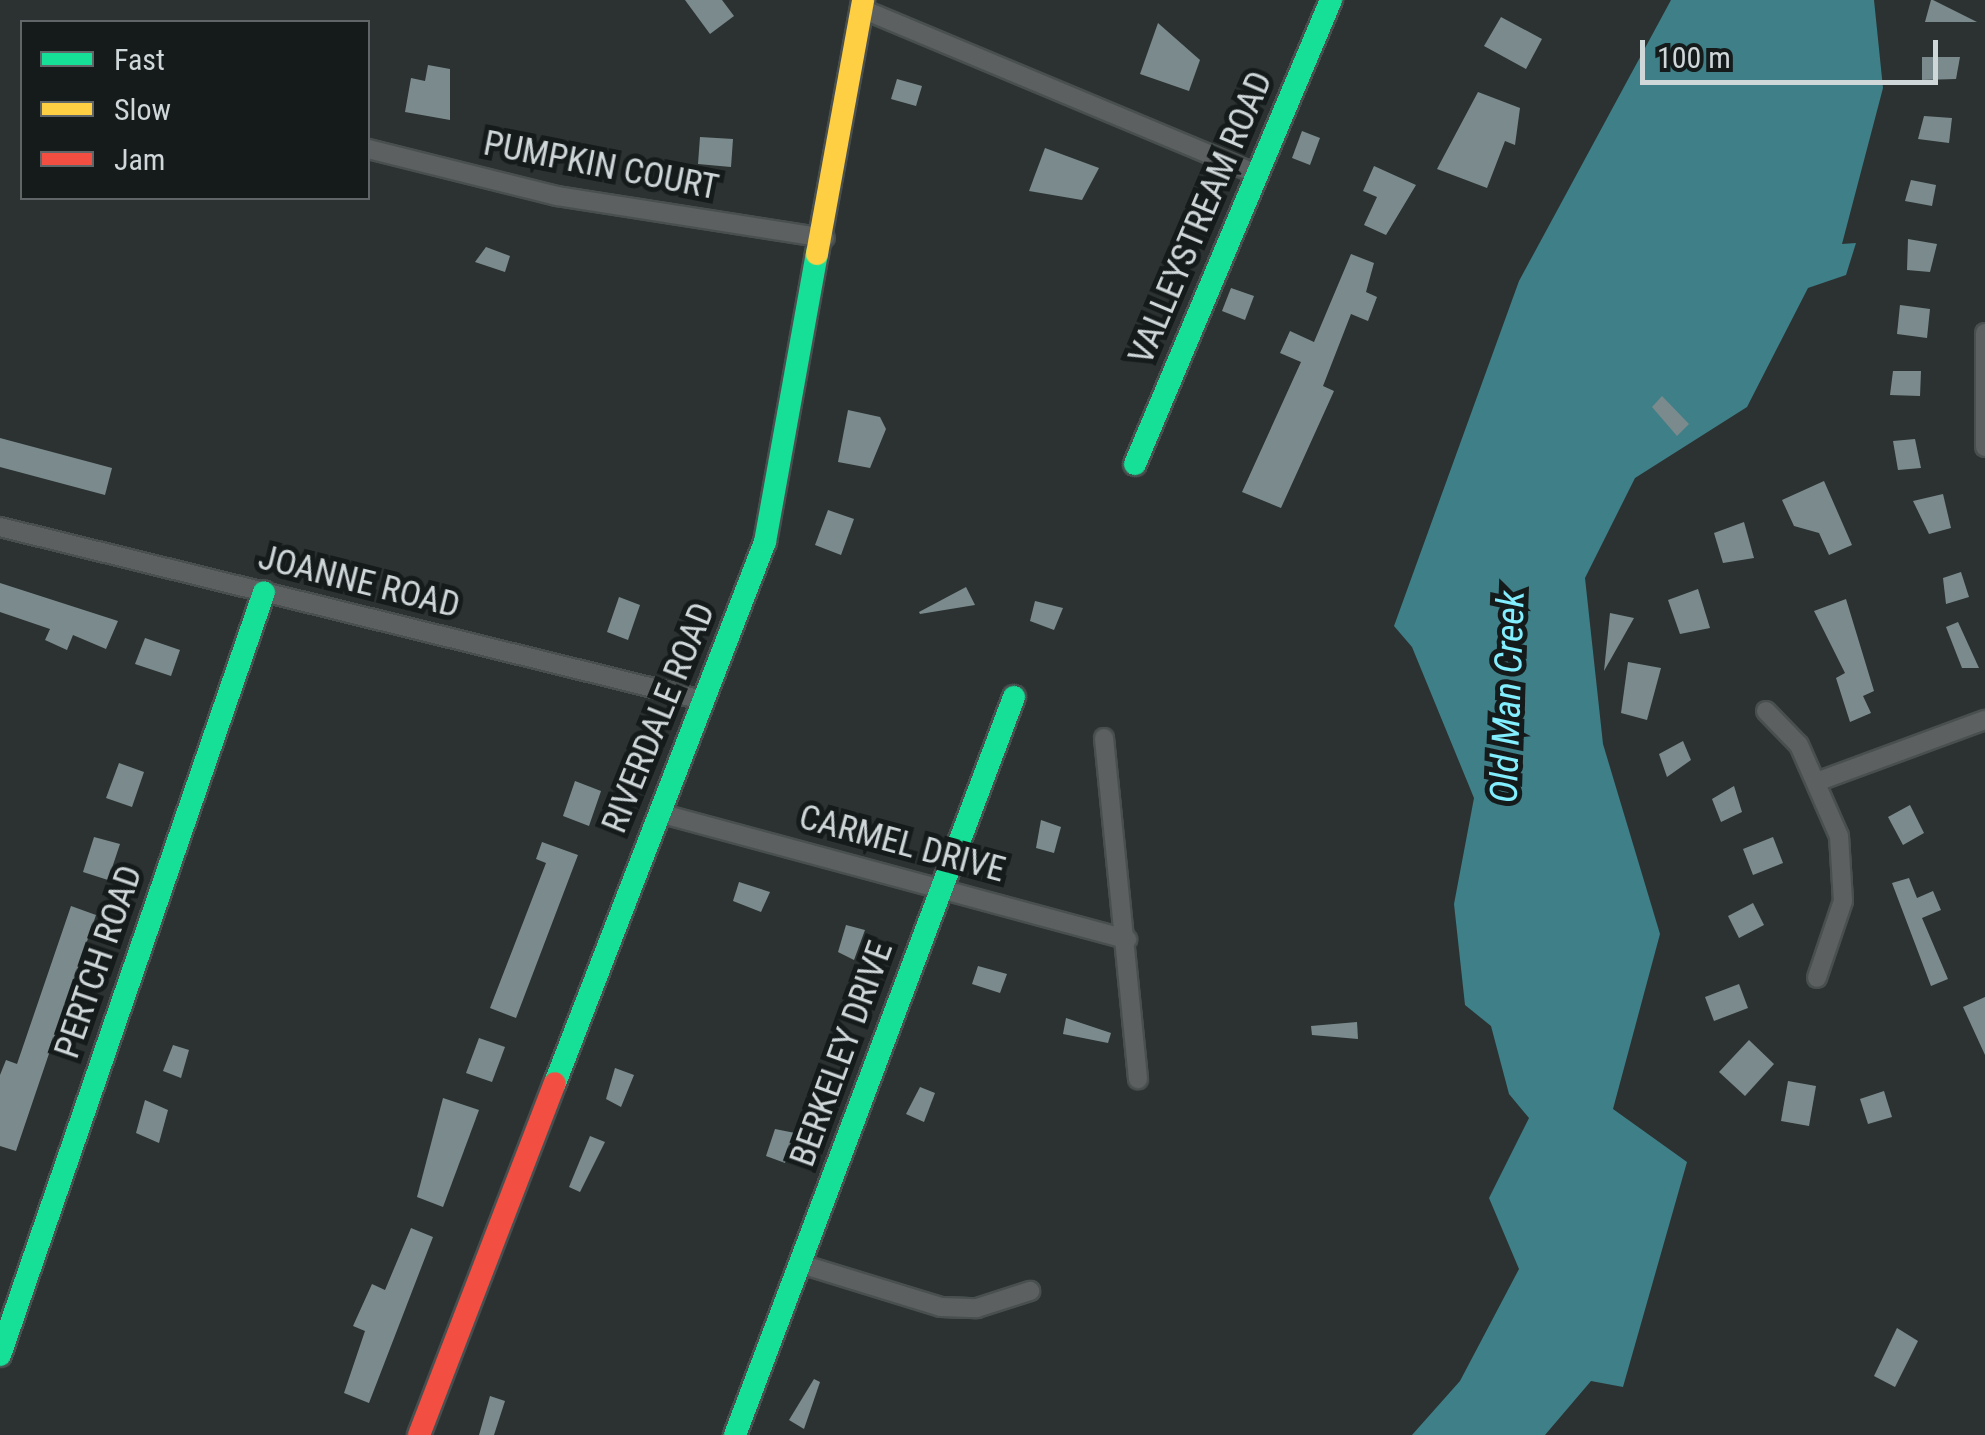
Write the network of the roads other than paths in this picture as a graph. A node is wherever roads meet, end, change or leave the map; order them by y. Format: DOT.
graph roads {
  1 [pos="1331,0"];
  2 [pos="862,4"];
  3 [pos="370,150"];
  4 [pos="1256,174"];
  5 [pos="825,238"];
  6 [pos="1985,334"];
  7 [pos="1985,447"];
  8 [pos="1135,464"];
  9 [pos="0,526"];
  10 [pos="264,592"];
  11 [pos="1014,697"];
  12 [pos="702,700"];
  13 [pos="1766,711"];
  14 [pos="1985,720"];
  15 [pos="1104,738"];
  16 [pos="1819,781"];
  17 [pos="659,814"];
  18 [pos="942,887"];
  19 [pos="1127,938"];
  20 [pos="1817,978"];
  21 [pos="1138,1079"];
  22 [pos="801,1264"];
  23 [pos="1030,1292"];
  24 [pos="0,1356"];
  25 [pos="419,1435"];
  26 [pos="735,1435"];
  1 -- 4 [label="street, VALLEYSTREAM ROAD"];
  2 -- 4 [label="street"];
  2 -- 5 [label="street, RIVERDALE ROAD"];
  3 -- 5 [label="street, PUMPKIN COURT"];
  4 -- 8 [label="street, VALLEYSTREAM ROAD"];
  5 -- 12 [label="street, RIVERDALE ROAD"];
  6 -- 7 [label="street"];
  9 -- 10 [label="street, JOANNE ROAD"];
  10 -- 12 [label="street, JOANNE ROAD"];
  10 -- 24 [label="street, PERTCH ROAD"];
  11 -- 18 [label="street, BERKELEY DRIVE"];
  12 -- 17 [label="street, RIVERDALE ROAD"];
  13 -- 16 [label="street"];
  14 -- 16 [label="street"];
  15 -- 19 [label="street"];
  16 -- 20 [label="street"];
  17 -- 18 [label="street, CARMEL DRIVE"];
  17 -- 25 [label="street, RIVERDALE ROAD"];
  18 -- 19 [label="street, CARMEL DRIVE"];
  18 -- 22 [label="street, BERKELEY DRIVE"];
  19 -- 21 [label="street"];
  22 -- 23 [label="street"];
  22 -- 26 [label="street, BERKELEY DRIVE"];
}
